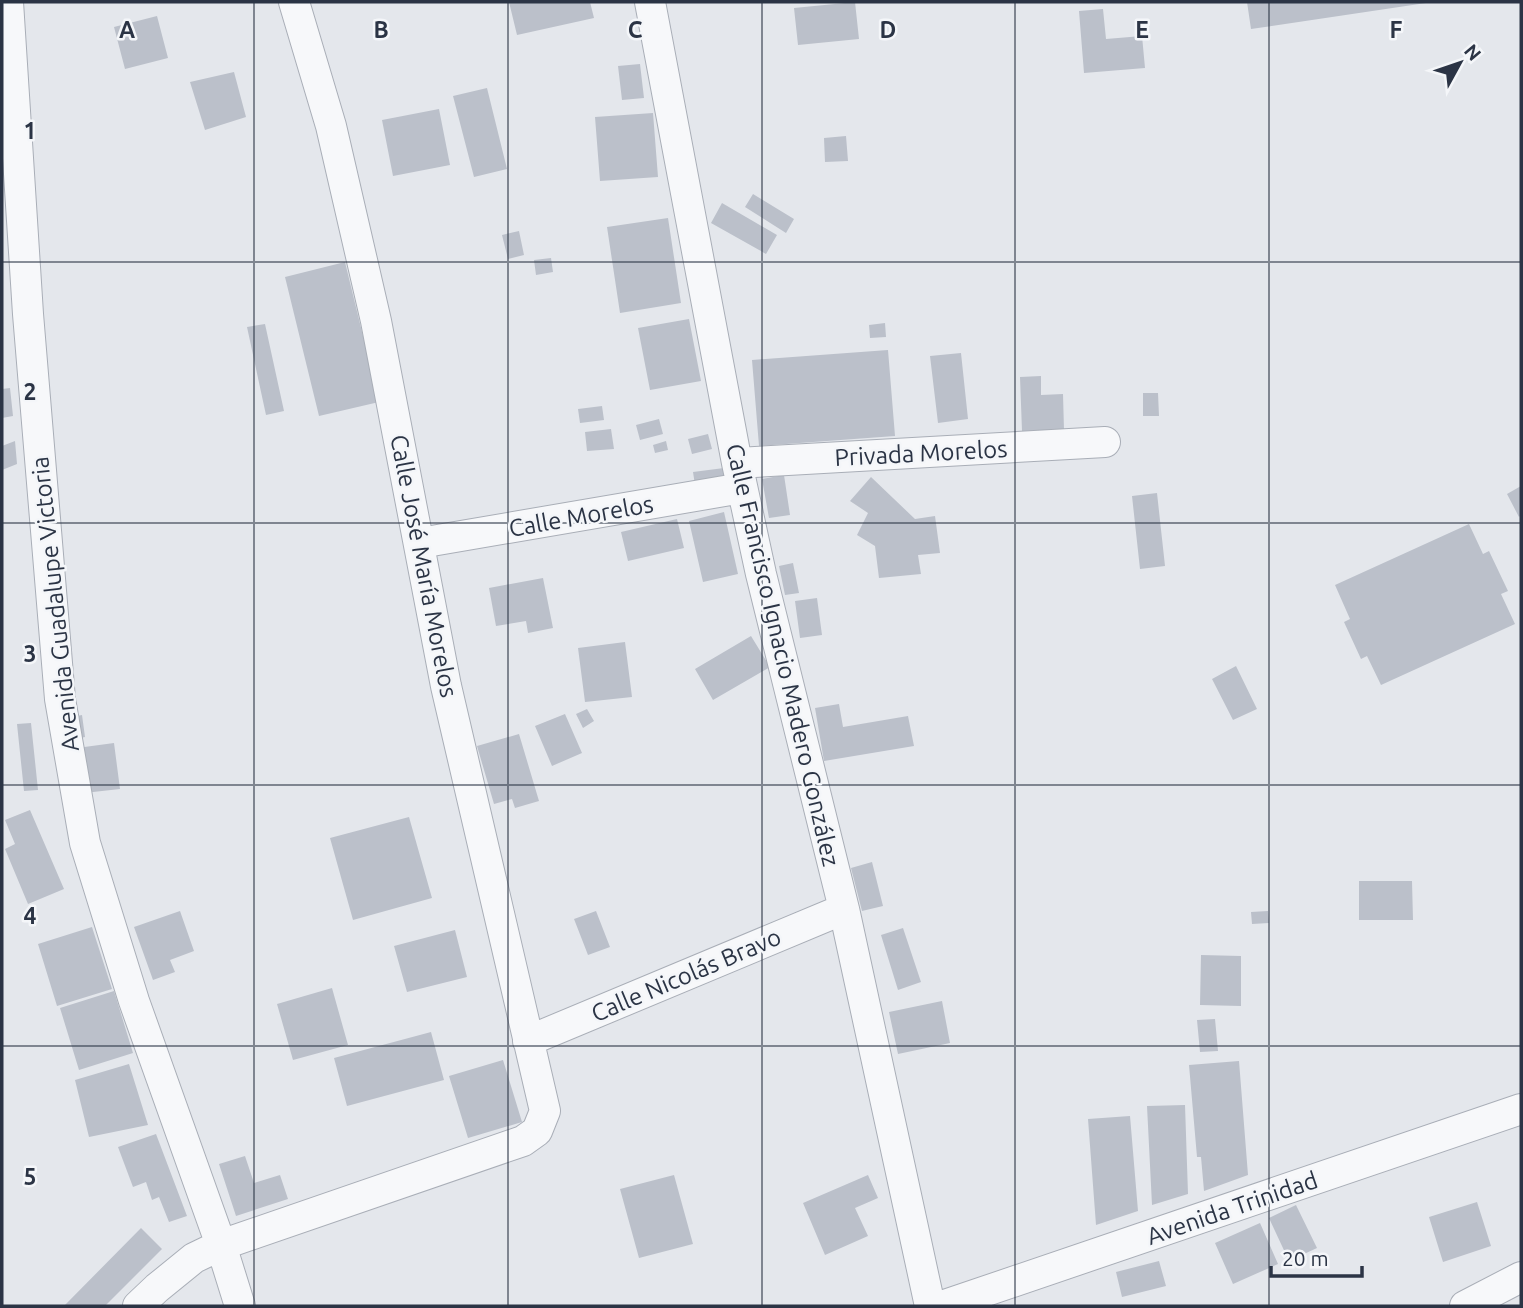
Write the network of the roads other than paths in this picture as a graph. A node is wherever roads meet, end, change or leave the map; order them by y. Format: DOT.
graph roads {
  1 [pos="8,2"];
  2 [pos="294,2"];
  3 [pos="650,2"];
  4 [pos="1105,442"];
  5 [pos="739,476"];
  6 [pos="419,543"];
  7 [pos="844,909"];
  8 [pos="528,1041"];
  9 [pos="1521,1109"];
  10 [pos="221,1245"];
  11 [pos="1521,1277"];
  12 [pos="138,1306"];
  13 [pos="240,1306"];
  14 [pos="930,1306"];
  15 [pos="942,1306"];
  16 [pos="1465,1306"];
  1 -- 10 [label="street, Avenida Guadalupe Victoria"];
  2 -- 6 [label="street, Calle José María Morelos"];
  3 -- 5 [label="street, Calle Francisco Ignacio Madero González"];
  4 -- 5 [label="street, Privada Morelos"];
  5 -- 6 [label="street, Calle Morelos"];
  5 -- 7 [label="street, Calle Francisco Ignacio Madero González"];
  6 -- 8 [label="street, Calle José María Morelos"];
  7 -- 8 [label="street, Calle Nicolás Bravo"];
  7 -- 14 [label="street, Calle Francisco Ignacio Madero González"];
  8 -- 10 [label="street, Calle José María Morelos"];
  9 -- 15 [label="street, Avenida Trinidad"];
  10 -- 12 [label="street"];
  10 -- 13 [label="street, Avenida Guadalupe Victoria"];
  11 -- 16 [label="street"];
}
